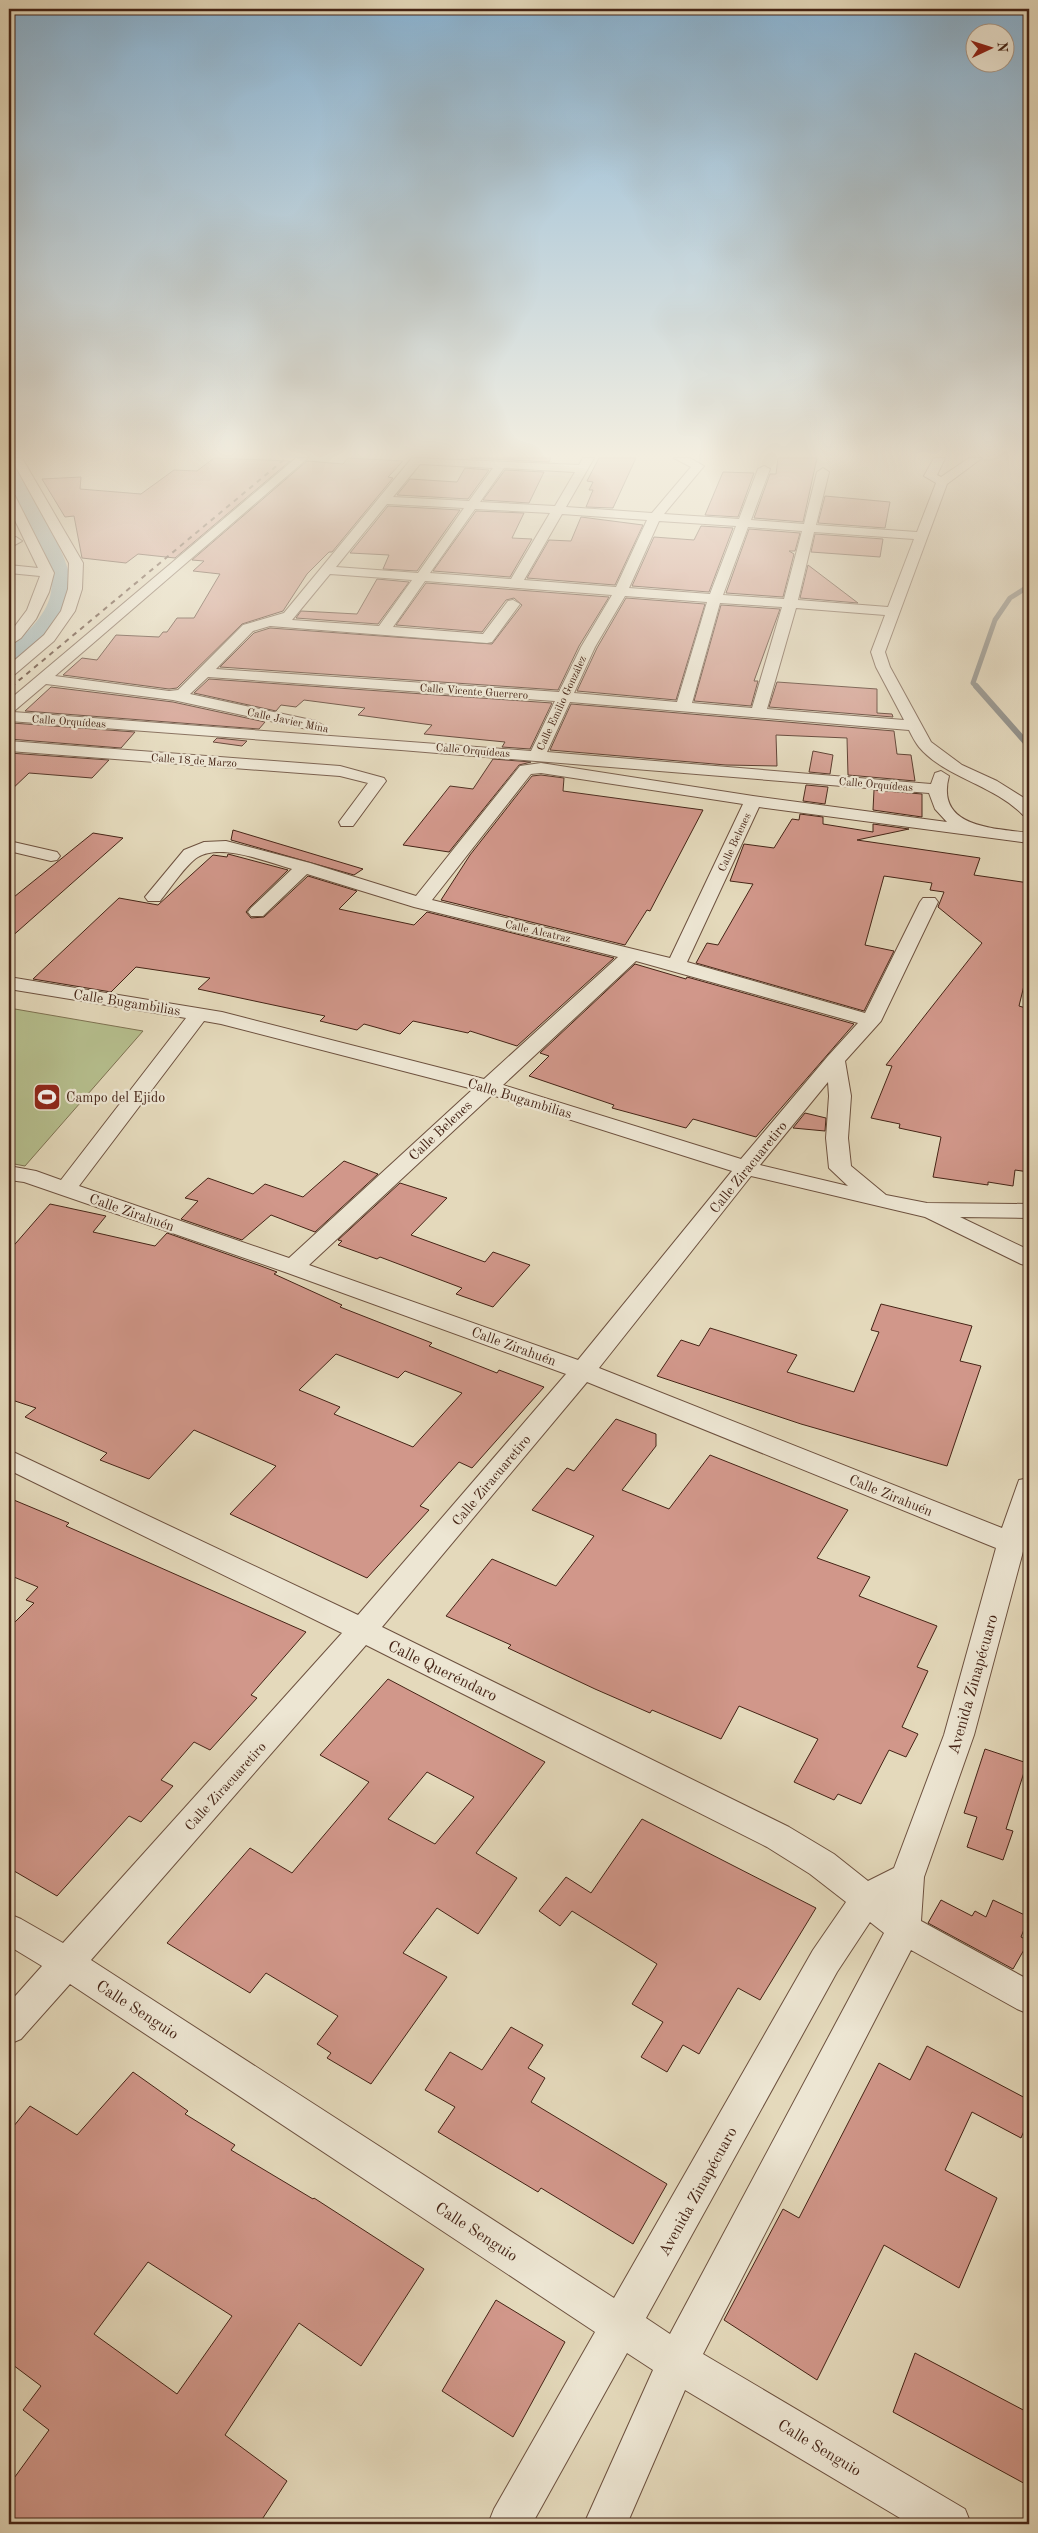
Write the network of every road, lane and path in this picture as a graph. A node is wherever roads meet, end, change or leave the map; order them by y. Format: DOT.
graph roads {
  1 [pos="47,576"];
  2 [pos="75,576"];
  3 [pos="165,576"];
  4 [pos="321,576"];
  5 [pos="410,576"];
  6 [pos="520,576"];
  7 [pos="628,576"];
  8 [pos="723,576"];
  9 [pos="797,576"];
  10 [pos="907,576"];
  11 [pos="421,577"];
  12 [pos="515,584"];
  13 [pos="621,592"];
  14 [pos="715,598"];
  15 [pos="513,604"];
  16 [pos="790,604"];
  17 [pos="894,611"];
  18 [pos="9,619"];
  19 [pos="26,621"];
  20 [pos="268,622"];
  21 [pos="383,631"];
  22 [pos="9,642"];
  23 [pos="9,672"];
  24 [pos="202,672"];
  25 [pos="43,680"];
  26 [pos="176,696"];
  27 [pos="564,697"];
  28 [pos="683,707"];
  29 [pos="9,708"];
  30 [pos="758,713"];
  31 [pos="9,716"];
  32 [pos="915,726"];
  33 [pos="401,745"];
  34 [pos="9,746"];
  35 [pos="537,756"];
  36 [pos="956,768"];
  37 [pos="936,790"];
  38 [pos="753,801"];
  39 [pos="1029,811"];
  40 [pos="347,822"];
  41 [pos="983,834"];
  42 [pos="1029,838"];
  43 [pos="9,846"];
  44 [pos="50,856"];
  45 [pos="304,867"];
  46 [pos="154,896"];
  47 [pos="929,902"];
  48 [pos="420,904"];
  49 [pos="257,912"];
  50 [pos="632,954"];
  51 [pos="676,965"];
  52 [pos="9,983"];
  53 [pos="199,1014"];
  54 [pos="871,1021"];
  55 [pos="835,1060"];
  56 [pos="486,1086"];
  57 [pos="746,1168"];
  58 [pos="9,1173"];
  59 [pos="65,1188"];
  60 [pos="882,1201"];
  61 [pos="927,1210"];
  62 [pos="1029,1211"];
  63 [pos="1029,1259"];
  64 [pos="292,1267"];
  65 [pos="584,1371"];
  66 [pos="9,1459"];
  67 [pos="1029,1487"];
  68 [pos="1011,1543"];
  69 [pos="362,1630"];
  70 [pos="907,1877"];
  71 [pos="867,1898"];
  72 [pos="9,1929"];
  73 [pos="904,1929"];
  74 [pos="67,1963"];
  75 [pos="1029,1998"];
  76 [pos="9,2028"];
  77 [pos="622,2325"];
  78 [pos="677,2362"];
  79 [pos="509,2524"];
  80 [pos="605,2524"];
  81 [pos="950,2524"];
  1 -- 19 [label="street"];
  2 -- 23 [label="street"];
  3 -- 25 [label="street"];
  4 -- 20 [label="street"];
  5 -- 11 [label="street"];
  6 -- 12 [label="street"];
  7 -- 13 [label="street, Calle Emilio González"];
  8 -- 14 [label="street"];
  9 -- 16 [label="street"];
  10 -- 17 [label="street"];
  11 -- 12 [label="street"];
  11 -- 21 [label="street"];
  12 -- 13 [label="street"];
  13 -- 14 [label="street"];
  13 -- 27 [label="street, Calle Emilio González"];
  14 -- 16 [label="street"];
  14 -- 28 [label="street"];
  15 -- 21 [label="street"];
  16 -- 17 [label="street"];
  16 -- 30 [label="street"];
  17 -- 32 [label="street"];
  18 -- 19 [label="street"];
  19 -- 22 [label="street"];
  20 -- 21 [label="street"];
  20 -- 24 [label="street"];
  24 -- 26 [label="street"];
  24 -- 27 [label="street, Calle Vicente Guerrero"];
  25 -- 26 [label="street"];
  25 -- 29 [label="street"];
  26 -- 33 [label="street, Calle Javier Mina"];
  27 -- 28 [label="street, Calle Vicente Guerrero"];
  27 -- 35 [label="street, Calle Emilio González"];
  28 -- 30 [label="street, Calle Vicente Guerrero"];
  30 -- 32 [label="street, Calle Vicente Guerrero"];
  31 -- 33 [label="street, Calle Orquídeas"];
  32 -- 36 [label="street"];
  33 -- 35 [label="street, Calle Orquídeas"];
  34 -- 40 [label="street, Calle 18 de Marzo"];
  35 -- 37 [label="street, Calle Orquídeas"];
  36 -- 37 [label="street"];
  36 -- 39 [label="street"];
  37 -- 41 [label="street"];
  38 -- 41 [label="street"];
  38 -- 48 [label="street"];
  38 -- 51 [label="street, Calle Belenes"];
  41 -- 42 [label="street"];
  43 -- 44 [label="street"];
  45 -- 46 [label="street, Calle Alcatraz"];
  45 -- 48 [label="street, Calle Alcatraz"];
  45 -- 49 [label="street"];
  47 -- 54 [label="street, Calle Ziracuaretiro"];
  48 -- 50 [label="street, Calle Alcatraz"];
  50 -- 51 [label="street, Calle Alcatraz"];
  50 -- 56 [label="street, Calle Belenes"];
  51 -- 54 [label="street, Calle Alcatraz"];
  52 -- 53 [label="street, Calle Bugambilias"];
  53 -- 56 [label="street, Calle Bugambilias"];
  53 -- 59 [label="street"];
  54 -- 55 [label="street, Calle Ziracuaretiro"];
  55 -- 57 [label="street, Calle Ziracuaretiro"];
  55 -- 60 [label="street"];
  56 -- 57 [label="street, Calle Bugambilias"];
  56 -- 64 [label="street, Calle Belenes"];
  57 -- 60 [label="street, Calle Bugambilias"];
  57 -- 65 [label="street, Calle Ziracuaretiro"];
  58 -- 59 [label="street, Calle Zirahuén"];
  59 -- 64 [label="street, Calle Zirahuén"];
  60 -- 61 [label="street, Calle Bugambilias"];
  61 -- 62 [label="street, Calle Bugambilias"];
  61 -- 63 [label="street"];
  64 -- 65 [label="street, Calle Zirahuén"];
  65 -- 68 [label="street, Calle Zirahuén"];
  65 -- 69 [label="street, Calle Ziracuaretiro"];
  66 -- 69 [label="street, Calle Queréndaro"];
  67 -- 68 [label="street, Avenida Zinapécuaro"];
  68 -- 70 [label="street, Avenida Zinapécuaro"];
  69 -- 71 [label="street, Calle Queréndaro"];
  69 -- 74 [label="street, Calle Ziracuaretiro"];
  70 -- 71 [label="street, Avenida Zinapécuaro"];
  70 -- 73 [label="street, Avenida Zinapécuaro"];
  71 -- 73 [label="street, Calle Queréndaro"];
  71 -- 77 [label="street, Avenida Zinapécuaro"];
  72 -- 74 [label="street, Calle Senguio"];
  73 -- 75 [label="street"];
  73 -- 78 [label="street, Avenida Zinapécuaro"];
  74 -- 76 [label="street, Calle Ziracuaretiro"];
  74 -- 77 [label="street, Calle Senguio"];
  77 -- 78 [label="street, Calle Senguio"];
  77 -- 79 [label="street, Avenida Zinapécuaro"];
  78 -- 80 [label="street, Avenida Zinapécuaro"];
  78 -- 81 [label="street, Calle Senguio"];
}
